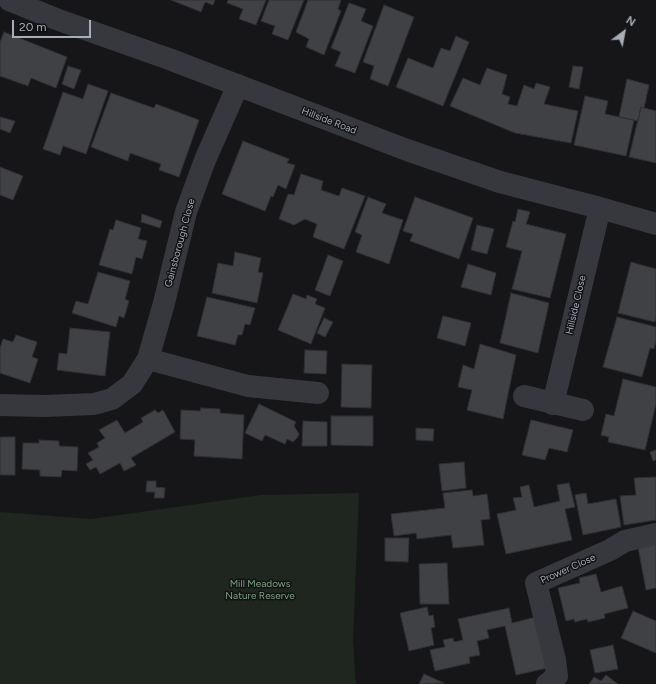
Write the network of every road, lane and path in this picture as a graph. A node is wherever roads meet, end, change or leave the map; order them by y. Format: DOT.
graph roads {
  1 [pos="9,0"];
  2 [pos="238,85"];
  3 [pos="600,208"];
  4 [pos="656,224"];
  5 [pos="148,359"];
  6 [pos="318,392"];
  7 [pos="524,396"];
  8 [pos="553,404"];
  9 [pos="0,405"];
  10 [pos="583,410"];
  11 [pos="656,534"];
  12 [pos="548,684"];
  1 -- 2 [label="street, Hillside Road"];
  2 -- 3 [label="street, Hillside Road"];
  2 -- 5 [label="street, Gainsborough Close"];
  3 -- 4 [label="street, Hillside Road"];
  3 -- 8 [label="street, Hillside Close"];
  5 -- 6 [label="street"];
  5 -- 9 [label="street, Gainsborough Close"];
  7 -- 8 [label="street"];
  8 -- 10 [label="street"];
  11 -- 12 [label="street, Prower Close"];
}
